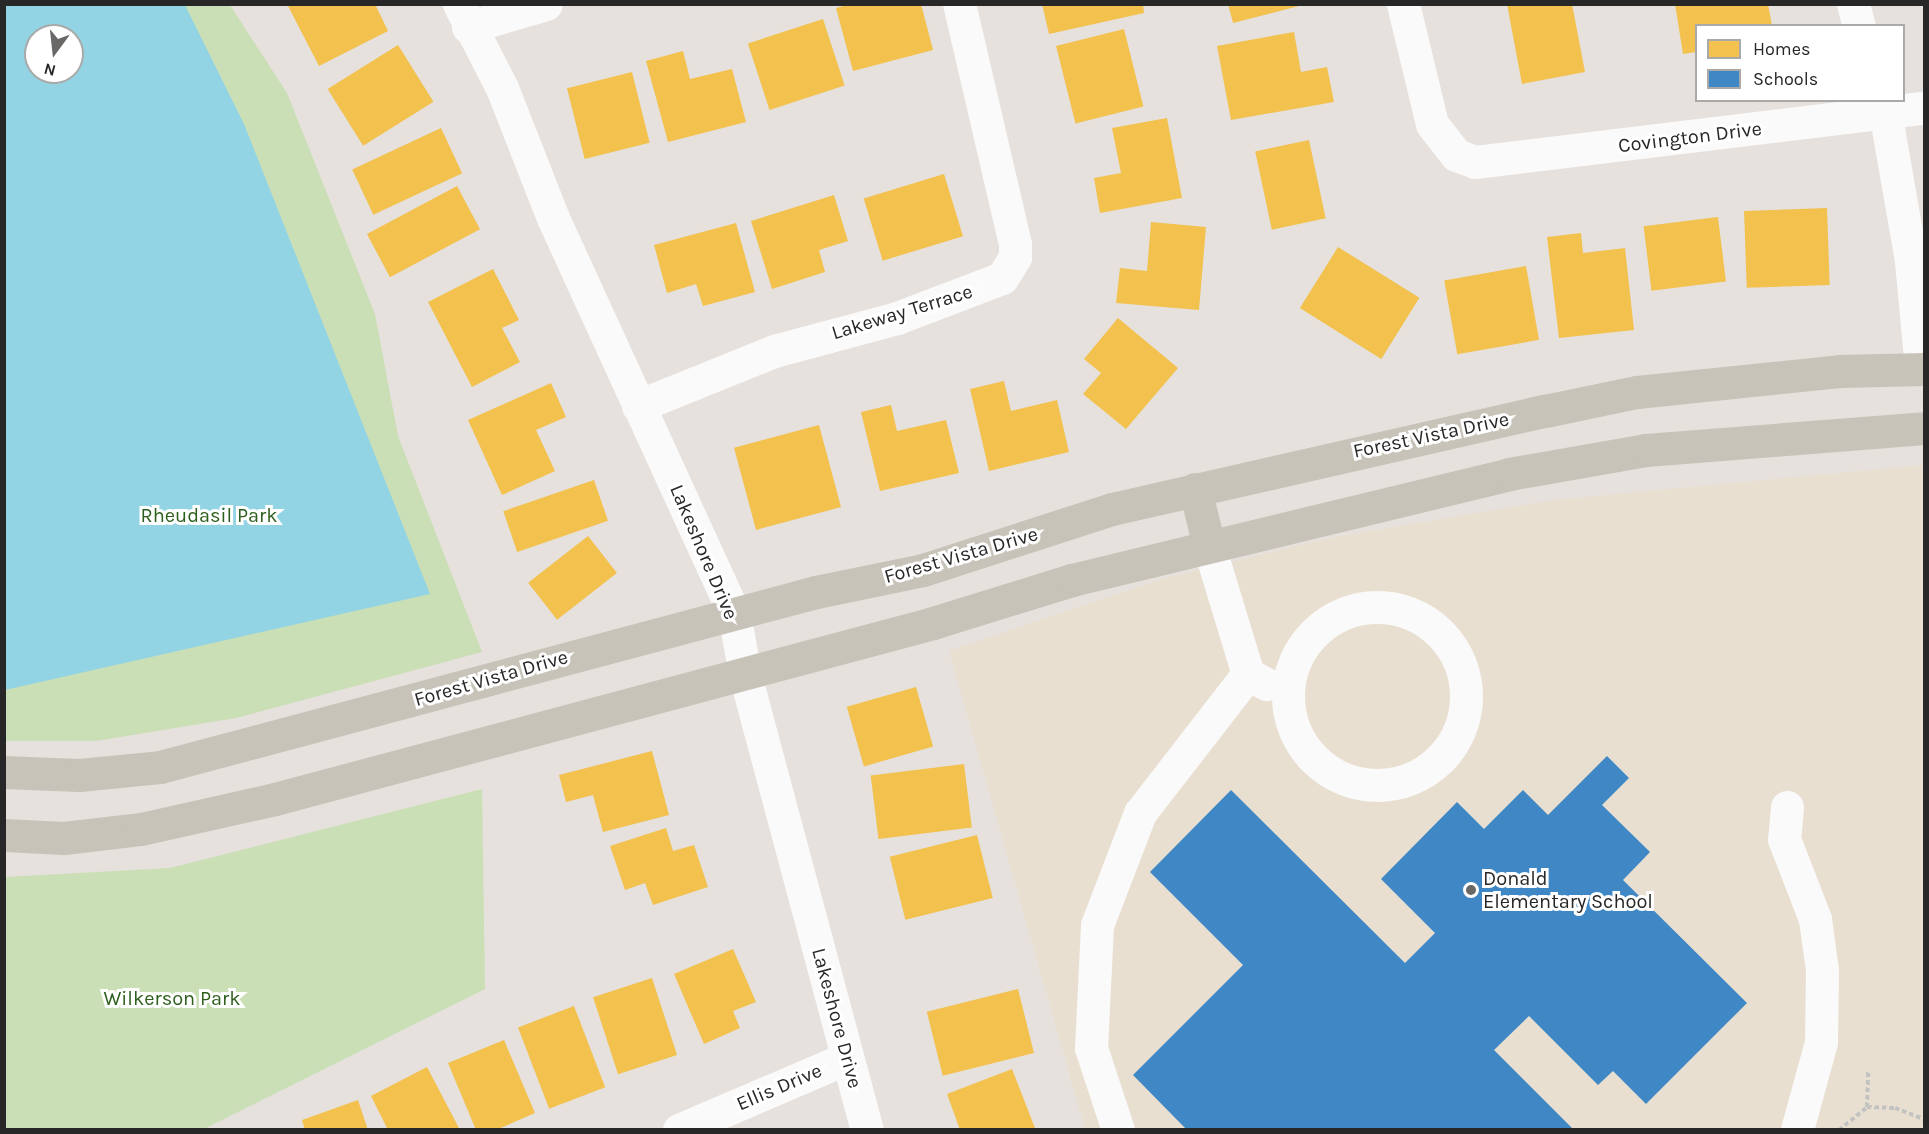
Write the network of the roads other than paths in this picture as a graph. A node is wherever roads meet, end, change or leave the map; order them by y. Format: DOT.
graph roads {
  1 [pos="546,4"];
  2 [pos="959,4"];
  3 [pos="1402,4"];
  4 [pos="1853,4"];
  5 [pos="463,16"];
  6 [pos="1858,24"];
  7 [pos="1885,106"];
  8 [pos="1924,108"];
  9 [pos="1923,369"];
  10 [pos="638,406"];
  11 [pos="1924,428"];
  12 [pos="1195,489"];
  13 [pos="1209,546"];
  14 [pos="734,614"];
  15 [pos="1248,674"];
  16 [pos="745,675"];
  17 [pos="1287,694"];
  18 [pos="4,772"];
  19 [pos="1787,807"];
  20 [pos="4,835"];
  21 [pos="847,1058"];
  22 [pos="678,1130"];
  23 [pos="867,1130"];
  24 [pos="1118,1130"];
  25 [pos="1797,1130"];
  1 -- 5 [label="street"];
  2 -- 10 [label="street, Lakeway Terrace"];
  3 -- 7 [label="street, Covington Drive"];
  4 -- 6 [label="street"];
  5 -- 10 [label="street, Lakeshore Drive"];
  7 -- 8 [label="street, Covington Drive"];
  7 -- 9 [label="street"];
  9 -- 12 [label="main road, Forest Vista Drive"];
  10 -- 14 [label="street, Lakeshore Drive"];
  11 -- 13 [label="main road"];
  12 -- 13 [label="main road"];
  12 -- 14 [label="main road, Forest Vista Drive"];
  13 -- 15 [label="street"];
  13 -- 16 [label="main road"];
  14 -- 16 [label="street, Lakeshore Drive"];
  14 -- 18 [label="main road, Forest Vista Drive"];
  15 -- 17 [label="street"];
  15 -- 24 [label="street"];
  16 -- 20 [label="main road"];
  16 -- 21 [label="street, Lakeshore Drive"];
  17 -- 17 [label="street"];
  19 -- 25 [label="street"];
  21 -- 22 [label="street, Ellis Drive"];
  21 -- 23 [label="street, Lakeshore Drive"];
}
